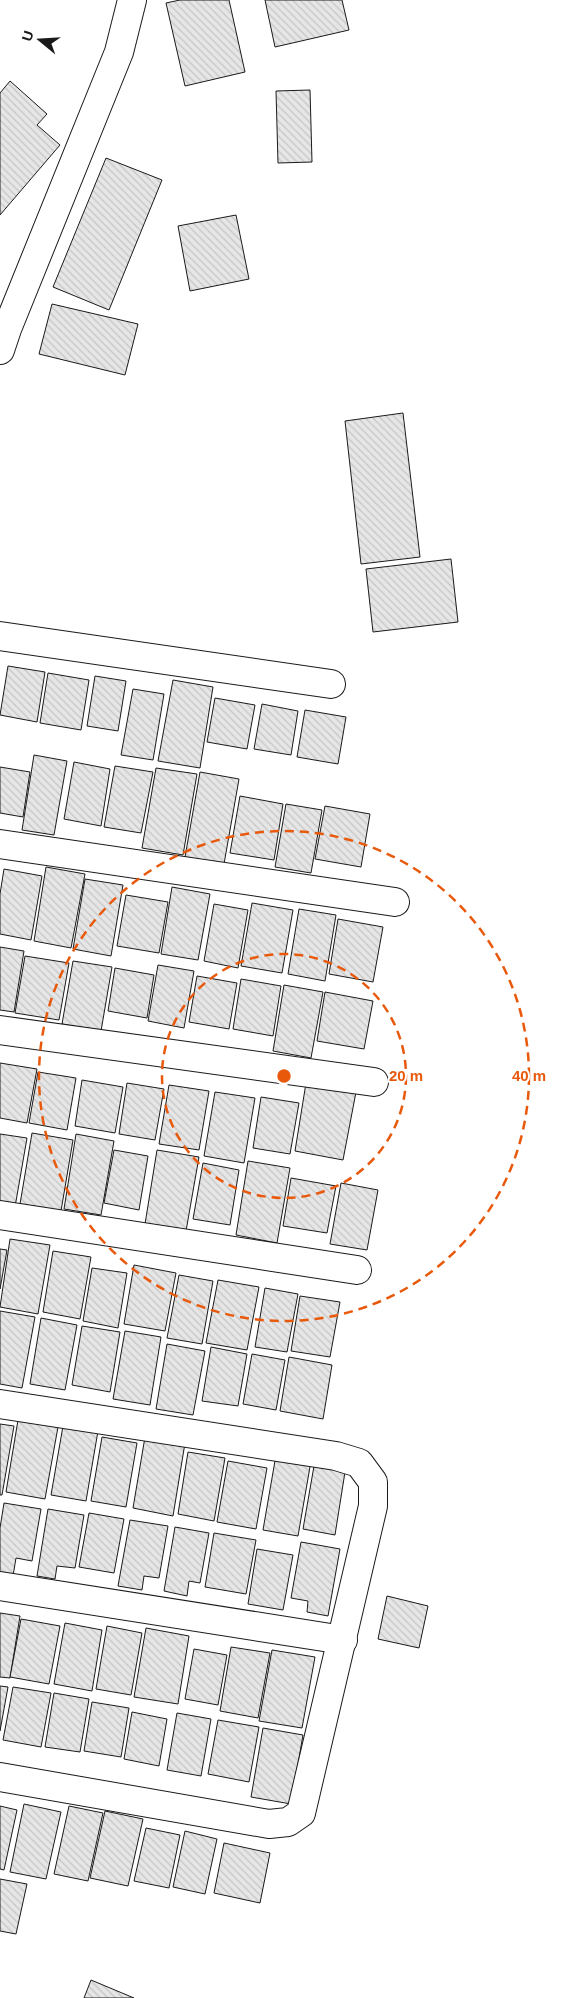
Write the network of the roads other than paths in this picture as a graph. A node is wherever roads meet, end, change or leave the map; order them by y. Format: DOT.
graph roads {
  1 [pos="132,0"];
  2 [pos="2,336"];
  3 [pos="0,636"];
  4 [pos="331,684"];
  5 [pos="0,844"];
  6 [pos="395,902"];
  7 [pos="0,1030"];
  8 [pos="374,1082"];
  9 [pos="0,1214"];
  10 [pos="357,1270"];
  11 [pos="0,1404"];
  12 [pos="0,1586"];
  13 [pos="343,1640"];
  14 [pos="0,1777"];
  1 -- 2 [label="street"];
  3 -- 4 [label="street"];
  5 -- 6 [label="street"];
  7 -- 8 [label="street"];
  9 -- 10 [label="street"];
  11 -- 13 [label="street"];
  12 -- 13 [label="street"];
  13 -- 14 [label="street"];
}
